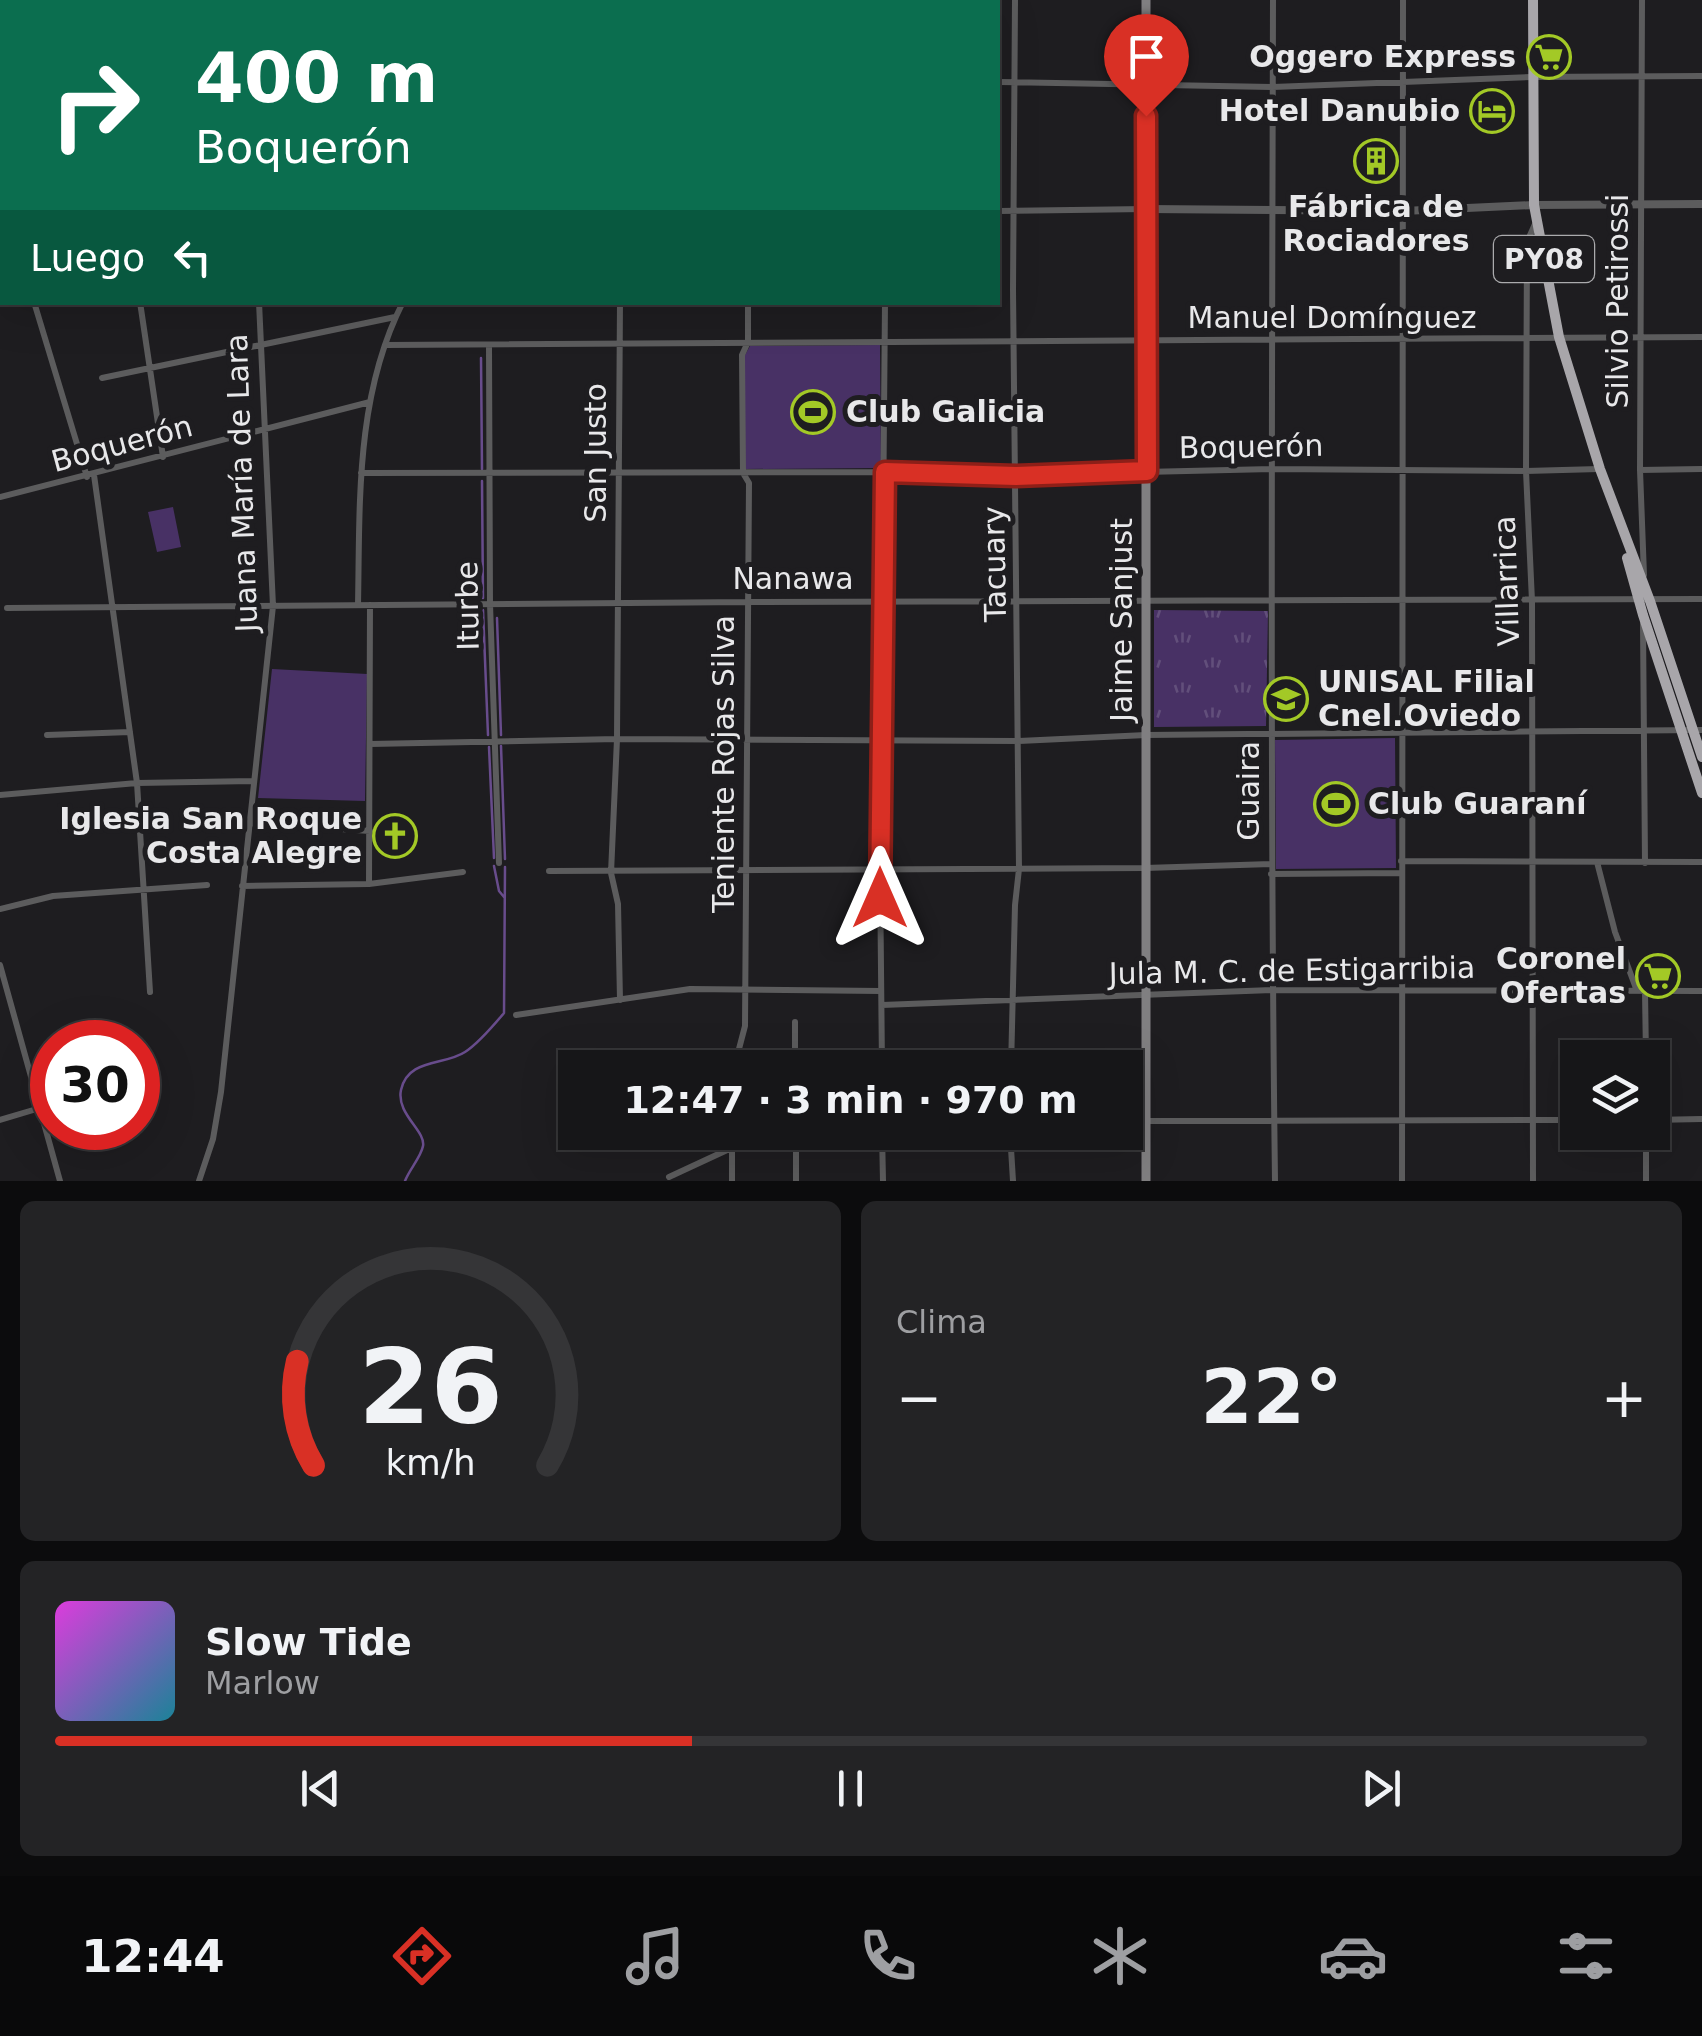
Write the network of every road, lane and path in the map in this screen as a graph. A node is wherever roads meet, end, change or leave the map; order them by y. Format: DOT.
graph roads {
  1 [pos="1015,0"];
  2 [pos="1146,0"];
  3 [pos="1273,0"];
  4 [pos="1403,0"];
  5 [pos="1532,0"];
  6 [pos="1642,0"];
  7 [pos="1642,76"];
  8 [pos="1702,76"];
  9 [pos="1531,77"];
  10 [pos="1000,82"];
  11 [pos="1013,82"];
  12 [pos="1404,84"];
  13 [pos="1146,85"];
  14 [pos="1273,87"];
  15 [pos="1640,204"];
  16 [pos="1702,204"];
  17 [pos="1534,205"];
  18 [pos="1146,208"];
  19 [pos="1014,210"];
  20 [pos="1272,210"];
  21 [pos="1000,211"];
  22 [pos="1404,211"];
  23 [pos="1537,221"];
  24 [pos="35,305"];
  25 [pos="140,305"];
  26 [pos="259,305"];
  27 [pos="401,305"];
  28 [pos="620,305"];
  29 [pos="748,305"];
  30 [pos="886,305"];
  31 [pos="395,317"];
  32 [pos="1559,337"];
  33 [pos="1642,337"];
  34 [pos="1702,338"];
  35 [pos="1014,339"];
  36 [pos="1528,339"];
  37 [pos="1273,340"];
  38 [pos="1403,340"];
  39 [pos="886,341"];
  40 [pos="748,342"];
  41 [pos="1147,342"];
  42 [pos="261,344"];
  43 [pos="619,344"];
  44 [pos="385,345"];
  45 [pos="489,346"];
  46 [pos="148,368"];
  47 [pos="102,378"];
  48 [pos="370,402"];
  49 [pos="265,429"];
  50 [pos="163,456"];
  51 [pos="1274,469"];
  52 [pos="1600,469"];
  53 [pos="1702,469"];
  54 [pos="1402,470"];
  55 [pos="1640,470"];
  56 [pos="1147,471"];
  57 [pos="885,472"];
  58 [pos="1526,472"];
  59 [pos="743,473"];
  60 [pos="361,474"];
  61 [pos="617,474"];
  62 [pos="489,475"];
  63 [pos="90,476"];
  64 [pos="1016,476"];
  65 [pos="0,497"];
  66 [pos="1614,509"];
  67 [pos="1644,584"];
  68 [pos="1702,600"];
  69 [pos="1274,601"];
  70 [pos="1401,601"];
  71 [pos="1532,601"];
  72 [pos="1645,601"];
  73 [pos="748,602"];
  74 [pos="884,602"];
  75 [pos="1147,602"];
  76 [pos="618,603"];
  77 [pos="490,604"];
  78 [pos="1018,604"];
  79 [pos="370,605"];
  80 [pos="273,606"];
  81 [pos="358,606"];
  82 [pos="8,608"];
  83 [pos="114,608"];
  84 [pos="1643,614"];
  85 [pos="1644,730"];
  86 [pos="1692,730"];
  87 [pos="130,732"];
  88 [pos="1532,732"];
  89 [pos="1401,733"];
  90 [pos="1271,734"];
  91 [pos="47,735"];
  92 [pos="1146,735"];
  93 [pos="747,738"];
  94 [pos="617,739"];
  95 [pos="881,739"];
  96 [pos="494,740"];
  97 [pos="1019,741"];
  98 [pos="370,744"];
  99 [pos="1702,758"];
  100 [pos="253,781"];
  101 [pos="137,783"];
  102 [pos="1702,792"];
  103 [pos="0,796"];
  104 [pos="249,823"];
  105 [pos="370,831"];
  106 [pos="1401,861"];
  107 [pos="1532,862"];
  108 [pos="1597,862"];
  109 [pos="1702,862"];
  110 [pos="1645,863"];
  111 [pos="499,864"];
  112 [pos="1271,864"];
  113 [pos="746,868"];
  114 [pos="880,868"];
  115 [pos="1145,868"];
  116 [pos="1020,869"];
  117 [pos="550,871"];
  118 [pos="464,872"];
  119 [pos="611,872"];
  120 [pos="1401,873"];
  121 [pos="1272,874"];
  122 [pos="369,884"];
  123 [pos="207,886"];
  124 [pos="242,886"];
  125 [pos="144,888"];
  126 [pos="0,909"];
  127 [pos="0,965"];
  128 [pos="745,989"];
  129 [pos="1273,990"];
  130 [pos="1402,990"];
  131 [pos="1532,990"];
  132 [pos="1641,991"];
  133 [pos="1702,991"];
  134 [pos="150,992"];
  135 [pos="881,992"];
  136 [pos="1145,994"];
  137 [pos="620,1000"];
  138 [pos="1011,1000"];
  139 [pos="882,1005"];
  140 [pos="516,1015"];
  141 [pos="795,1022"];
  142 [pos="1645,1040"];
  143 [pos="739,1050"];
  144 [pos="796,1050"];
  145 [pos="882,1050"];
  146 [pos="1010,1050"];
  147 [pos="30,1072"];
  148 [pos="30,1111"];
  149 [pos="1702,1119"];
  150 [pos="0,1120"];
  151 [pos="1144,1120"];
  152 [pos="1274,1120"];
  153 [pos="1532,1120"];
  154 [pos="1560,1120"];
  155 [pos="1670,1120"];
  156 [pos="1402,1121"];
  157 [pos="52,1150"];
  158 [pos="728,1150"];
  159 [pos="732,1150"];
  160 [pos="796,1150"];
  161 [pos="882,1150"];
  162 [pos="1011,1150"];
  163 [pos="1646,1150"];
  164 [pos="670,1177"];
  165 [pos="60,1181"];
  166 [pos="199,1181"];
  167 [pos="732,1181"];
  168 [pos="796,1181"];
  169 [pos="883,1181"];
  170 [pos="1013,1181"];
  171 [pos="1146,1181"];
  172 [pos="1275,1181"];
  173 [pos="1402,1181"];
  174 [pos="1532,1181"];
  175 [pos="1646,1181"];
  1 -- 11 [label="street, Tacuary"];
  2 -- 13 [label="main road, Jaime Sanjust"];
  3 -- 14 [label="street, Guaira"];
  4 -- 12 [label="street"];
  5 -- 9 [label="highway, PY08"];
  6 -- 7 [label="street, Silvio Petirossi"];
  7 -- 8 [label="street"];
  7 -- 9 [label="street"];
  7 -- 15 [label="street, Silvio Petirossi"];
  9 -- 12 [label="street"];
  9 -- 17 [label="highway, PY08"];
  10 -- 11 [label="street"];
  11 -- 13 [label="street"];
  11 -- 19 [label="street, Tacuary"];
  12 -- 14 [label="street"];
  12 -- 22 [label="street"];
  13 -- 14 [label="street"];
  13 -- 18 [label="main road, Jaime Sanjust"];
  14 -- 20 [label="street, Guaira"];
  15 -- 16 [label="street"];
  15 -- 17 [label="street"];
  15 -- 33 [label="street, Silvio Petirossi"];
  17 -- 22 [label="street"];
  17 -- 23 [label="highway, PY08"];
  18 -- 19 [label="street"];
  18 -- 20 [label="street"];
  18 -- 41 [label="main road, Jaime Sanjust"];
  19 -- 21 [label="street"];
  19 -- 35 [label="street, Tacuary"];
  20 -- 22 [label="street"];
  20 -- 37 [label="street, Guaira"];
  22 -- 38 [label="street"];
  23 -- 32 [label="highway, PY08"];
  23 -- 36 [label="street, Villarrica"];
  24 -- 63 [label="street"];
  25 -- 46 [label="street"];
  26 -- 42 [label="street, Juana María de Lara"];
  27 -- 31 [label="street"];
  28 -- 43 [label="street, San Justo"];
  29 -- 40 [label="street, Teniente Rojas Silva"];
  30 -- 39 [label="street"];
  31 -- 42 [label="street"];
  31 -- 44 [label="street"];
  32 -- 33 [label="street, Manuel Domínguez"];
  32 -- 36 [label="street, Manuel Domínguez"];
  32 -- 52 [label="highway, PY08"];
  33 -- 34 [label="street, Manuel Domínguez"];
  33 -- 55 [label="street, Silvio Petirossi"];
  35 -- 39 [label="street, Manuel Domínguez"];
  35 -- 41 [label="street, Manuel Domínguez"];
  35 -- 64 [label="street, Tacuary"];
  36 -- 38 [label="street, Manuel Domínguez"];
  36 -- 58 [label="street, Villarrica"];
  37 -- 38 [label="street, Manuel Domínguez"];
  37 -- 41 [label="street, Manuel Domínguez"];
  37 -- 51 [label="street, Guaira"];
  38 -- 54 [label="street"];
  39 -- 40 [label="street, Manuel Domínguez"];
  39 -- 57 [label="street"];
  40 -- 43 [label="street, Manuel Domínguez"];
  40 -- 59 [label="street, Teniente Rojas Silva"];
  41 -- 56 [label="main road, Jaime Sanjust"];
  42 -- 46 [label="street"];
  42 -- 49 [label="street, Juana María de Lara"];
  43 -- 45 [label="street, Manuel Domínguez"];
  43 -- 61 [label="street, San Justo"];
  44 -- 45 [label="street, Manuel Domínguez"];
  44 -- 48 [label="street"];
  45 -- 62 [label="street, Iturbe"];
  46 -- 47 [label="street"];
  46 -- 50 [label="street"];
  48 -- 49 [label="street, Boquerón"];
  48 -- 60 [label="street"];
  49 -- 50 [label="street, Boquerón"];
  49 -- 80 [label="street, Juana María de Lara"];
  50 -- 63 [label="street, Boquerón"];
  51 -- 54 [label="street, Boquerón"];
  51 -- 56 [label="street, Boquerón"];
  51 -- 69 [label="street, Guaira"];
  52 -- 58 [label="street, Boquerón"];
  52 -- 66 [label="highway, PY08"];
  53 -- 55 [label="street"];
  54 -- 58 [label="street, Boquerón"];
  54 -- 70 [label="street"];
  55 -- 67 [label="street, Silvio Petirossi"];
  56 -- 64 [label="street, Boquerón"];
  56 -- 75 [label="main road, Jaime Sanjust"];
  57 -- 59 [label="street, Boquerón"];
  57 -- 64 [label="street, Boquerón"];
  57 -- 74 [label="street"];
  58 -- 71 [label="street, Villarrica"];
  59 -- 61 [label="street, Boquerón"];
  59 -- 73 [label="street, Teniente Rojas Silva"];
  60 -- 62 [label="street, Boquerón"];
  60 -- 81 [label="street"];
  61 -- 62 [label="street, Boquerón"];
  61 -- 76 [label="street, San Justo"];
  62 -- 77 [label="street, Iturbe"];
  63 -- 65 [label="street, Boquerón"];
  63 -- 83 [label="street"];
  64 -- 78 [label="street, Tacuary"];
  66 -- 67 [label="highway, PY08"];
  66 -- 72 [label="highway, PY08"];
  67 -- 72 [label="highway, PY08"];
  68 -- 72 [label="street, Nanawa"];
  69 -- 70 [label="street, Nanawa"];
  69 -- 75 [label="street, Nanawa"];
  69 -- 90 [label="street, Guaira"];
  70 -- 71 [label="street, Nanawa"];
  70 -- 89 [label="street"];
  71 -- 72 [label="street, Nanawa"];
  71 -- 88 [label="street, Villarrica"];
  72 -- 84 [label="highway, PY08"];
  72 -- 86 [label="highway, PY08"];
  73 -- 74 [label="street, Nanawa"];
  73 -- 76 [label="street, Nanawa"];
  73 -- 93 [label="street, Teniente Rojas Silva"];
  74 -- 78 [label="street, Nanawa"];
  74 -- 95 [label="street"];
  75 -- 78 [label="street, Nanawa"];
  75 -- 92 [label="main road, Jaime Sanjust"];
  76 -- 77 [label="street, Nanawa"];
  76 -- 94 [label="street, San Justo"];
  77 -- 79 [label="street, Nanawa"];
  77 -- 96 [label="street, Iturbe"];
  78 -- 97 [label="street, Tacuary"];
  79 -- 81 [label="street, Nanawa"];
  79 -- 98 [label="street"];
  80 -- 81 [label="street, Nanawa"];
  80 -- 83 [label="street, Nanawa"];
  80 -- 100 [label="street, Juana María de Lara"];
  82 -- 83 [label="street, Nanawa"];
  83 -- 87 [label="street"];
  84 -- 85 [label="street"];
  84 -- 86 [label="highway, PY08"];
  85 -- 86 [label="street"];
  85 -- 88 [label="street"];
  85 -- 110 [label="street"];
  86 -- 99 [label="highway, PY08"];
  86 -- 102 [label="highway, PY08"];
  87 -- 91 [label="street"];
  87 -- 101 [label="street"];
  88 -- 89 [label="street"];
  88 -- 107 [label="street, Villarrica"];
  89 -- 90 [label="street"];
  89 -- 106 [label="street"];
  90 -- 92 [label="street"];
  90 -- 112 [label="street, Guaira"];
  92 -- 97 [label="street"];
  92 -- 115 [label="main road, Jaime Sanjust"];
  93 -- 94 [label="street"];
  93 -- 95 [label="street"];
  93 -- 113 [label="street, Teniente Rojas Silva"];
  94 -- 96 [label="street"];
  94 -- 119 [label="street, San Justo"];
  95 -- 97 [label="street"];
  95 -- 114 [label="street"];
  96 -- 98 [label="street"];
  96 -- 111 [label="street, Iturbe"];
  97 -- 116 [label="street, Tacuary"];
  98 -- 105 [label="street"];
  100 -- 101 [label="street"];
  100 -- 104 [label="street, Juana María de Lara"];
  101 -- 103 [label="street"];
  101 -- 125 [label="street"];
  104 -- 105 [label="street"];
  104 -- 124 [label="street, Juana María de Lara"];
  105 -- 122 [label="street"];
  106 -- 107 [label="street"];
  106 -- 120 [label="street"];
  107 -- 108 [label="street"];
  107 -- 131 [label="street, Villarrica"];
  108 -- 110 [label="street"];
  108 -- 132 [label="street"];
  109 -- 110 [label="street"];
  112 -- 115 [label="street"];
  112 -- 121 [label="street, Guaira"];
  113 -- 114 [label="street"];
  113 -- 119 [label="street"];
  113 -- 128 [label="street, Teniente Rojas Silva"];
  114 -- 116 [label="street"];
  114 -- 135 [label="street"];
  115 -- 116 [label="street"];
  115 -- 136 [label="main road, Jaime Sanjust"];
  116 -- 138 [label="street, Tacuary"];
  117 -- 119 [label="street"];
  118 -- 122 [label="street"];
  119 -- 137 [label="street, San Justo"];
  120 -- 121 [label="street"];
  120 -- 130 [label="street"];
  121 -- 129 [label="street, Guaira"];
  122 -- 124 [label="street"];
  123 -- 125 [label="street"];
  124 -- 166 [label="street, Juana María de Lara"];
  125 -- 126 [label="street"];
  125 -- 134 [label="street"];
  127 -- 147 [label="street"];
  128 -- 135 [label="street"];
  128 -- 137 [label="street"];
  128 -- 143 [label="street, Teniente Rojas Silva"];
  129 -- 130 [label="street, Jula M. C. de Estigarribia"];
  129 -- 136 [label="street, Jula M. C. de Estigarribia"];
  129 -- 152 [label="street, Guaira"];
  130 -- 131 [label="street, Jula M. C. de Estigarribia"];
  130 -- 156 [label="street"];
  131 -- 132 [label="street, Jula M. C. de Estigarribia"];
  131 -- 153 [label="street, Villarrica"];
  132 -- 133 [label="street, Jula M. C. de Estigarribia"];
  132 -- 142 [label="street"];
  135 -- 139 [label="street"];
  136 -- 138 [label="street, Jula M. C. de Estigarribia"];
  136 -- 151 [label="main road, Jaime Sanjust"];
  137 -- 140 [label="street"];
  138 -- 139 [label="street, Jula M. C. de Estigarribia"];
  138 -- 146 [label="street, Tacuary"];
  139 -- 145 [label="street"];
  141 -- 144 [label="street"];
  148 -- 150 [label="street"];
  149 -- 155 [label="street"];
  151 -- 152 [label="street"];
  151 -- 171 [label="main road, Jaime Sanjust"];
  152 -- 156 [label="street"];
  152 -- 172 [label="street, Guaira"];
  153 -- 154 [label="street"];
  153 -- 156 [label="street"];
  153 -- 174 [label="street, Villarrica"];
  156 -- 173 [label="street"];
  157 -- 165 [label="street"];
  158 -- 164 [label="street"];
  159 -- 167 [label="street"];
  160 -- 168 [label="street"];
  161 -- 169 [label="street"];
  162 -- 170 [label="street"];
  163 -- 175 [label="street"];
}
